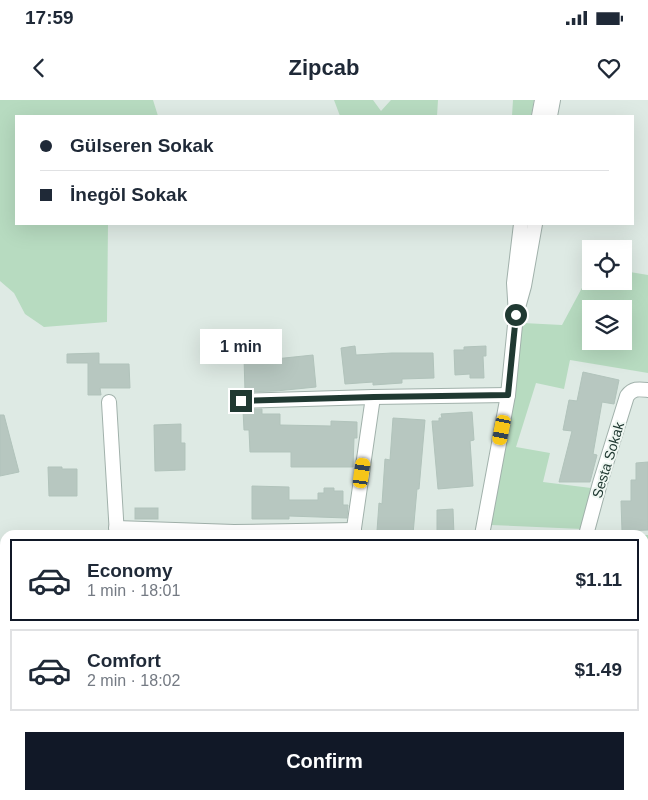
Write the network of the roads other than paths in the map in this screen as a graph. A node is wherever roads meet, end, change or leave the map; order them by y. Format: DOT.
graph roads {
  1 [pos="542,100"];
  2 [pos="553,100"];
  3 [pos="539,115"];
  4 [pos="550,115"];
  5 [pos="521,225"];
  6 [pos="535,225"];
  7 [pos="516,315"];
  8 [pos="641,390"];
  9 [pos="508,395"];
  10 [pos="374,397"];
  11 [pos="241,401"];
  12 [pos="109,402"];
  13 [pos="117,530"];
  14 [pos="354,530"];
  15 [pos="483,530"];
  16 [pos="587,530"];
  1 -- 3 [label="street"];
  2 -- 4 [label="street"];
  5 -- 7 [label="street"];
  6 -- 7 [label="street"];
  7 -- 9 [label="street"];
  8 -- 16 [label="street, Sesta Sokak"];
  9 -- 10 [label="street"];
  9 -- 15 [label="street"];
  10 -- 11 [label="street"];
  10 -- 14 [label="street"];
  12 -- 13 [label="street"];
}
